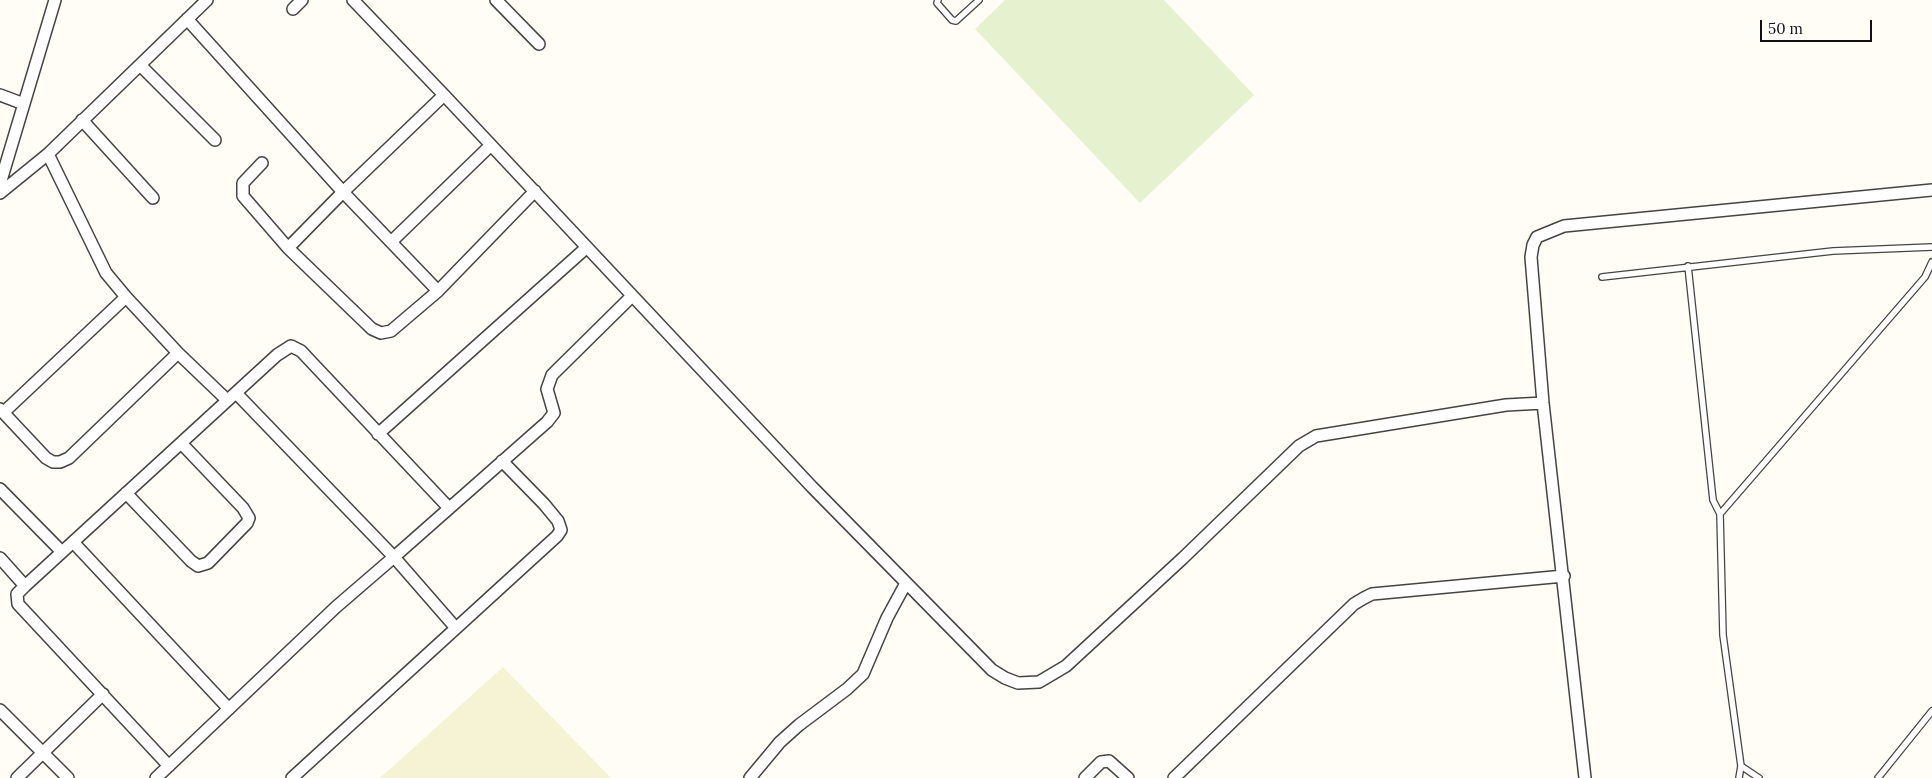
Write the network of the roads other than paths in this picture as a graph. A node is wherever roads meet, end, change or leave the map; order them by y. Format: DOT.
graph roads {
  1 [pos="55,0"];
  2 [pos="207,0"];
  3 [pos="302,0"];
  4 [pos="353,0"];
  5 [pos="496,0"];
  6 [pos="938,0"];
  7 [pos="979,0"];
  8 [pos="293,9"];
  9 [pos="187,19"];
  10 [pos="539,44"];
  11 [pos="140,65"];
  12 [pos="0,95"];
  13 [pos="444,95"];
  14 [pos="24,104"];
  15 [pos="82,120"];
  16 [pos="215,140"];
  17 [pos="491,144"];
  18 [pos="48,154"];
  19 [pos="262,164"];
  20 [pos="0,184"];
  21 [pos="1932,190"];
  22 [pos="535,191"];
  23 [pos="343,192"];
  24 [pos="0,193"];
  25 [pos="153,198"];
  26 [pos="392,242"];
  27 [pos="1932,246"];
  28 [pos="288,248"];
  29 [pos="586,248"];
  30 [pos="1932,262"];
  31 [pos="1688,266"];
  32 [pos="1602,277"];
  33 [pos="438,291"];
  34 [pos="632,296"];
  35 [pos="126,297"];
  36 [pos="178,353"];
  37 [pos="232,397"];
  38 [pos="1543,403"];
  39 [pos="2,411"];
  40 [pos="378,434"];
  41 [pos="181,443"];
  42 [pos="502,461"];
  43 [pos="0,489"];
  44 [pos="126,493"];
  45 [pos="449,508"];
  46 [pos="1720,514"];
  47 [pos="73,542"];
  48 [pos="62,552"];
  49 [pos="394,557"];
  50 [pos="0,558"];
  51 [pos="1564,576"];
  52 [pos="906,583"];
  53 [pos="25,586"];
  54 [pos="455,627"];
  55 [pos="103,694"];
  56 [pos="229,709"];
  57 [pos="0,710"];
  58 [pos="1932,711"];
  59 [pos="44,752"];
  60 [pos="169,766"];
  61 [pos="1741,766"];
  62 [pos="297,776"];
  63 [pos="17,778"];
  64 [pos="68,778"];
  65 [pos="156,778"];
  66 [pos="750,778"];
  67 [pos="1085,778"];
  68 [pos="1128,778"];
  69 [pos="1174,778"];
  70 [pos="1586,778"];
  71 [pos="1738,778"];
  72 [pos="1759,778"];
  73 [pos="1878,778"];
  1 -- 14 [label="street"];
  2 -- 9 [label="street"];
  3 -- 8 [label="street"];
  4 -- 13 [label="street"];
  5 -- 10 [label="street"];
  6 -- 7 [label="lane"];
  9 -- 11 [label="street"];
  9 -- 23 [label="street"];
  11 -- 15 [label="street"];
  11 -- 16 [label="street"];
  12 -- 14 [label="street"];
  13 -- 17 [label="street"];
  13 -- 23 [label="street"];
  14 -- 20 [label="street"];
  15 -- 18 [label="street"];
  15 -- 25 [label="street"];
  17 -- 22 [label="street"];
  17 -- 26 [label="street"];
  18 -- 24 [label="street"];
  18 -- 35 [label="street"];
  19 -- 28 [label="street"];
  21 -- 38 [label="street"];
  22 -- 29 [label="street"];
  22 -- 33 [label="street"];
  23 -- 26 [label="street"];
  23 -- 28 [label="street"];
  26 -- 33 [label="street"];
  27 -- 31 [label="lane"];
  28 -- 33 [label="street"];
  29 -- 34 [label="street"];
  29 -- 40 [label="street"];
  30 -- 46 [label="lane"];
  31 -- 32 [label="lane"];
  31 -- 46 [label="lane"];
  34 -- 42 [label="street"];
  34 -- 52 [label="street"];
  35 -- 36 [label="street"];
  35 -- 39 [label="street"];
  36 -- 37 [label="street"];
  36 -- 39 [label="street"];
  37 -- 40 [label="street"];
  37 -- 41 [label="street"];
  37 -- 49 [label="street"];
  38 -- 51 [label="street"];
  38 -- 52 [label="street"];
  40 -- 45 [label="street"];
  41 -- 44 [label="street"];
  41 -- 44 [label="street"];
  42 -- 45 [label="street"];
  42 -- 54 [label="street"];
  43 -- 48 [label="street"];
  44 -- 47 [label="street"];
  45 -- 49 [label="street"];
  46 -- 61 [label="lane"];
  47 -- 48 [label="street"];
  47 -- 56 [label="street"];
  48 -- 53 [label="street"];
  49 -- 54 [label="street"];
  49 -- 56 [label="street"];
  50 -- 53 [label="street"];
  51 -- 69 [label="street"];
  51 -- 70 [label="street"];
  52 -- 66 [label="street"];
  53 -- 55 [label="street"];
  54 -- 62 [label="street"];
  55 -- 59 [label="street"];
  55 -- 60 [label="street"];
  56 -- 60 [label="street"];
  57 -- 59 [label="street"];
  58 -- 73 [label="lane"];
  59 -- 63 [label="street"];
  59 -- 64 [label="street"];
  60 -- 65 [label="street"];
  61 -- 71 [label="lane"];
  61 -- 72 [label="lane"];
  67 -- 68 [label="street"];
}
